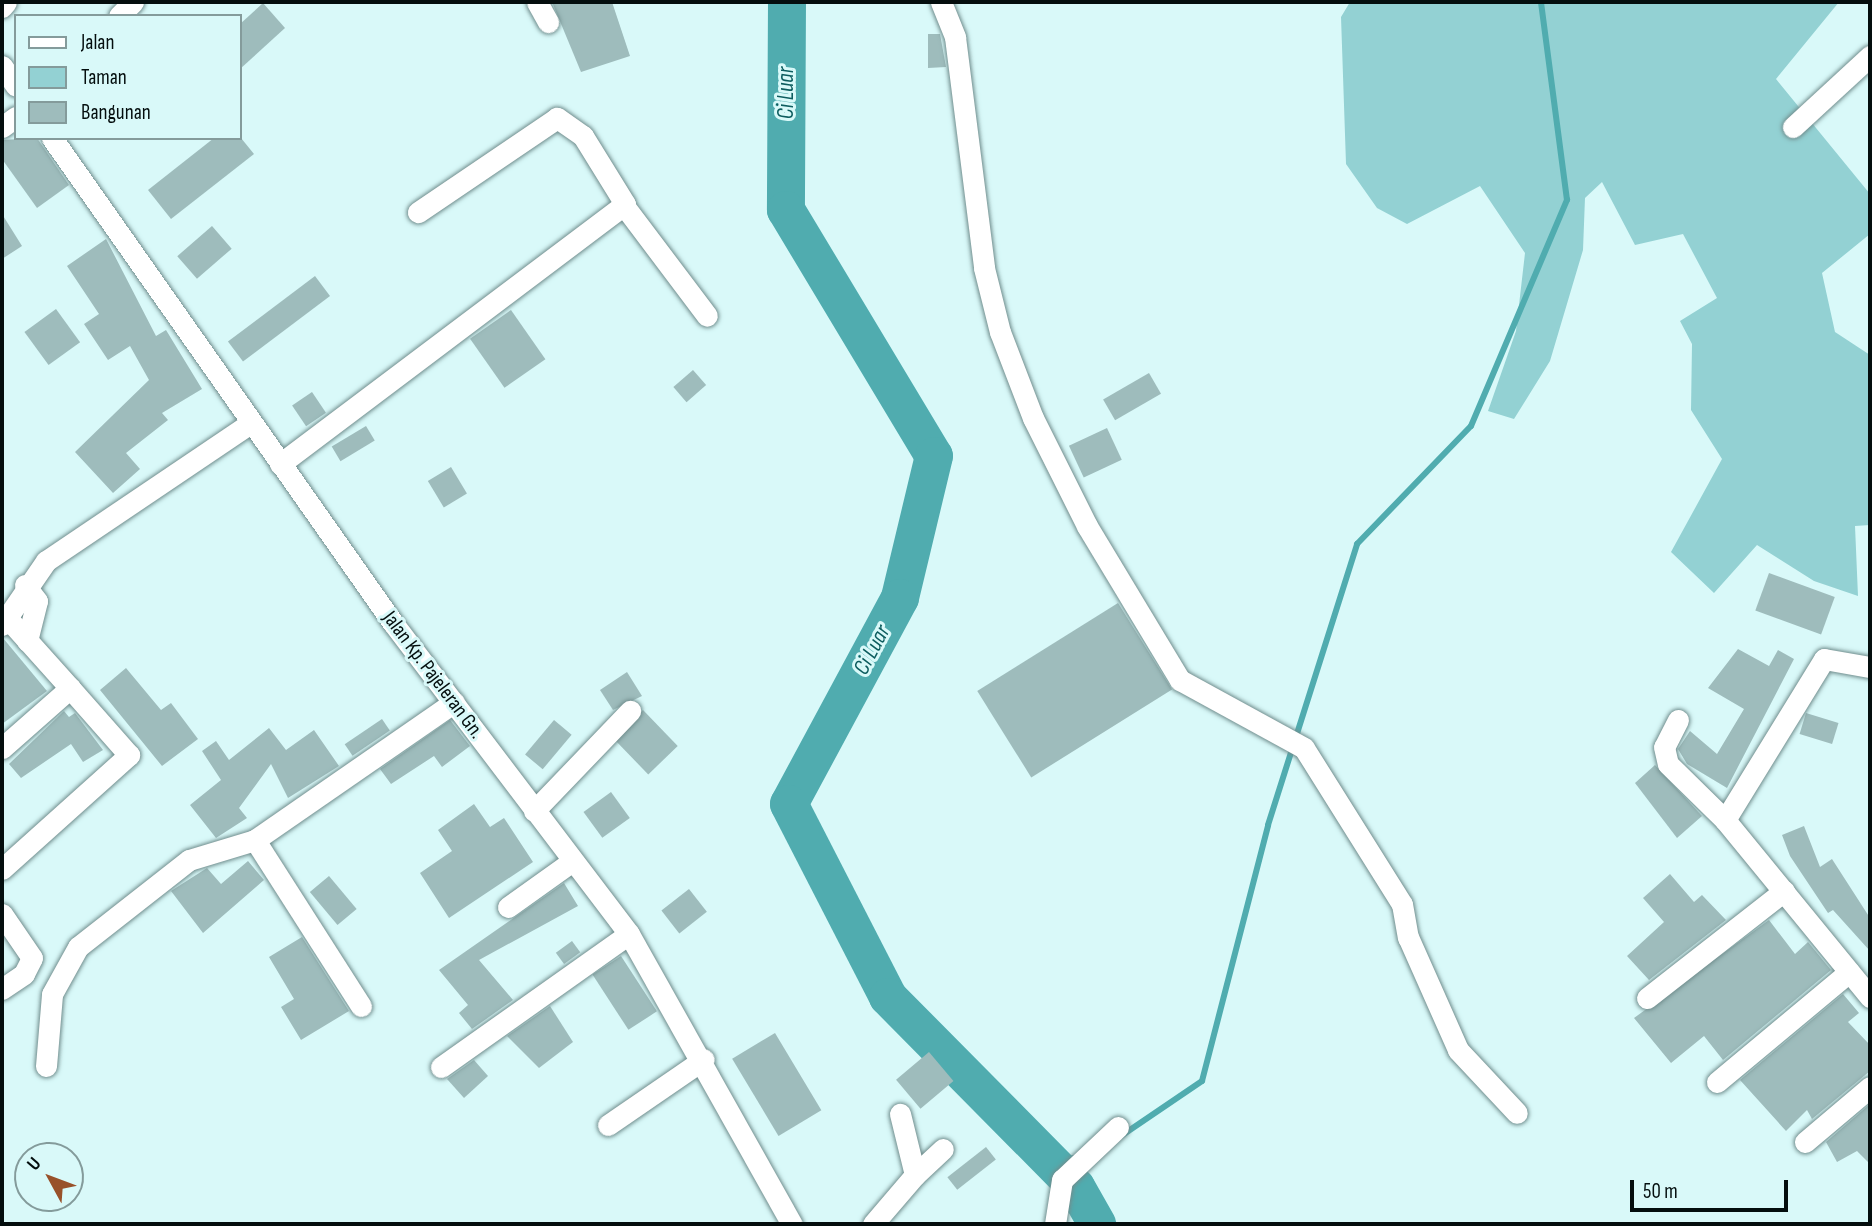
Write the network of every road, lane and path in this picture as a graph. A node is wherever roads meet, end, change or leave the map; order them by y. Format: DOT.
graph roads {
  1 [pos="6,2"];
  2 [pos="537,2"];
  3 [pos="941,2"];
  4 [pos="2,7"];
  5 [pos="548,22"];
  6 [pos="1870,56"];
  7 [pos="2,66"];
  8 [pos="14,83"];
  9 [pos="1793,127"];
  10 [pos="53,140"];
  11 [pos="625,206"];
  12 [pos="418,212"];
  13 [pos="707,316"];
  14 [pos="249,424"];
  15 [pos="280,464"];
  16 [pos="25,585"];
  17 [pos="5,622"];
  18 [pos="27,641"];
  19 [pos="1870,667"];
  20 [pos="70,688"];
  21 [pos="454,702"];
  22 [pos="630,711"];
  23 [pos="1678,720"];
  24 [pos="2,748"];
  25 [pos="534,810"];
  26 [pos="1725,820"];
  27 [pos="255,840"];
  28 [pos="571,862"];
  29 [pos="2,869"];
  30 [pos="1784,891"];
  31 [pos="508,907"];
  32 [pos="2,914"];
  33 [pos="629,934"];
  34 [pos="1849,972"];
  35 [pos="2,989"];
  36 [pos="1870,997"];
  37 [pos="1647,999"];
  38 [pos="360,1006"];
  39 [pos="704,1059"];
  40 [pos="46,1066"];
  41 [pos="441,1067"];
  42 [pos="1717,1082"];
  43 [pos="1870,1087"];
  44 [pos="1517,1113"];
  45 [pos="900,1114"];
  46 [pos="608,1125"];
  47 [pos="1118,1127"];
  48 [pos="1805,1142"];
  49 [pos="943,1149"];
  50 [pos="915,1175"];
  51 [pos="792,1224"];
  52 [pos="873,1224"];
  53 [pos="1055,1224"];
  1 -- 4 [label="street"];
  2 -- 5 [label="street"];
  3 -- 44 [label="street"];
  6 -- 9 [label="street"];
  7 -- 8 [label="street"];
  10 -- 14 [label="street, Jalan Kp. Pajeleran Gn."];
  11 -- 12 [label="street"];
  11 -- 13 [label="street"];
  11 -- 15 [label="street"];
  14 -- 15 [label="street, Jalan Kp. Pajeleran Gn."];
  14 -- 16 [label="street"];
  15 -- 21 [label="street, Jalan Kp. Pajeleran Gn."];
  16 -- 17 [label="street"];
  16 -- 18 [label="street"];
  17 -- 18 [label="street"];
  18 -- 20 [label="street"];
  19 -- 26 [label="street"];
  20 -- 24 [label="street"];
  20 -- 29 [label="street"];
  21 -- 25 [label="street, Jalan Kp. Pajeleran Gn."];
  21 -- 27 [label="street"];
  22 -- 25 [label="street"];
  23 -- 26 [label="street"];
  25 -- 28 [label="street, Jalan Kp. Pajeleran Gn."];
  26 -- 30 [label="street"];
  27 -- 38 [label="street"];
  27 -- 40 [label="street"];
  28 -- 31 [label="street"];
  28 -- 33 [label="street, Jalan Kp. Pajeleran Gn."];
  30 -- 34 [label="street"];
  30 -- 37 [label="street"];
  32 -- 35 [label="street"];
  33 -- 39 [label="street, Jalan Kp. Pajeleran Gn."];
  33 -- 41 [label="street"];
  34 -- 36 [label="street"];
  34 -- 42 [label="street"];
  39 -- 46 [label="street"];
  39 -- 51 [label="street, Jalan Kp. Pajeleran Gn."];
  43 -- 48 [label="street"];
  45 -- 50 [label="street"];
  47 -- 53 [label="street"];
  49 -- 50 [label="street"];
  50 -- 52 [label="street"];
}
